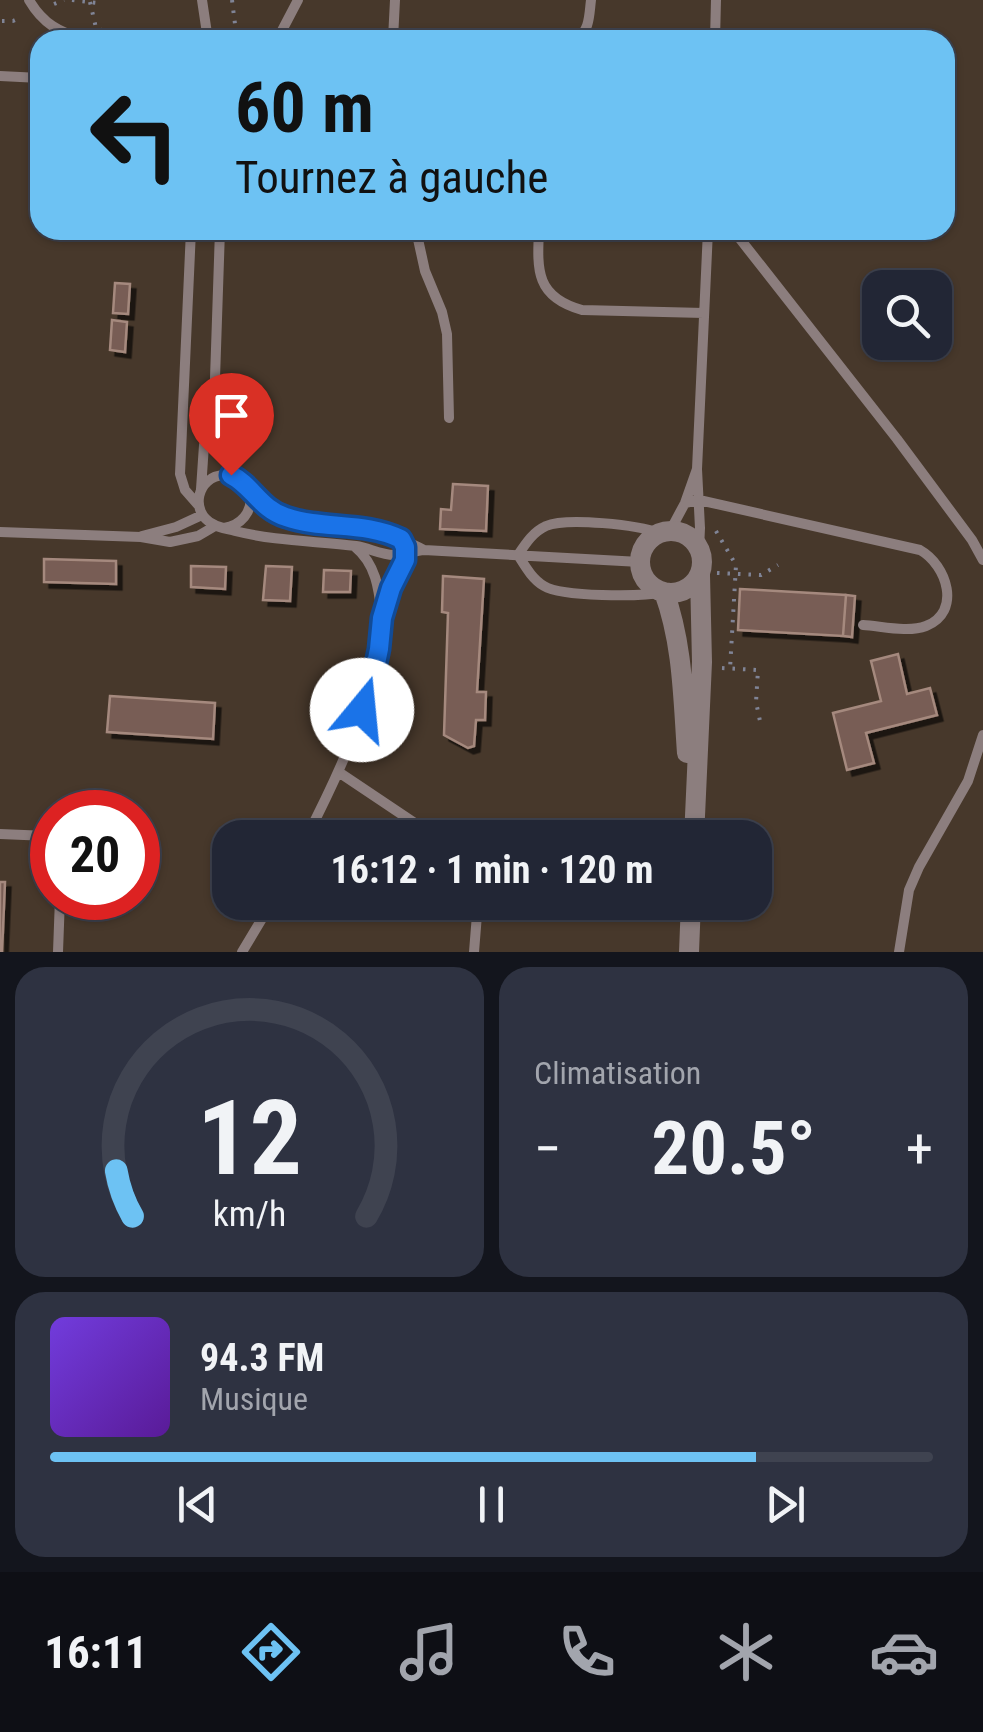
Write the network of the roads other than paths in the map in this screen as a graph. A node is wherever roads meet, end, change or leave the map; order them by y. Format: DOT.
graph roads {
  1 [pos="29,0"];
  2 [pos="202,0"];
  3 [pos="298,0"];
  4 [pos="395,0"];
  5 [pos="591,0"];
  6 [pos="716,0"];
  7 [pos="58,30"];
  8 [pos="206,30"];
  9 [pos="282,30"];
  10 [pos="393,30"];
  11 [pos="586,30"];
  12 [pos="716,30"];
  13 [pos="0,76"];
  14 [pos="30,78"];
  15 [pos="191,240"];
  16 [pos="220,240"];
  17 [pos="418,240"];
  18 [pos="538,240"];
  19 [pos="708,240"];
  20 [pos="741,240"];
  21 [pos="704,312"];
  22 [pos="214,408"];
  23 [pos="449,418"];
  24 [pos="697,469"];
  25 [pos="238,478"];
  26 [pos="201,489"];
  27 [pos="249,491"];
  28 [pos="700,500"];
  29 [pos="685,502"];
  30 [pos="200,510"];
  31 [pos="220,527"];
  32 [pos="0,532"];
  33 [pos="665,532"];
  34 [pos="141,536"];
  35 [pos="401,539"];
  36 [pos="354,546"];
  37 [pos="699,548"];
  38 [pos="424,550"];
  39 [pos="405,553"];
  40 [pos="518,555"];
  41 [pos="983,560"];
  42 [pos="640,562"];
  43 [pos="706,574"];
  44 [pos="664,592"];
  45 [pos="382,618"];
  46 [pos="863,625"];
  47 [pos="983,735"];
  48 [pos="340,773"];
  49 [pos="315,820"];
  50 [pos="410,820"];
  51 [pos="692,820"];
  52 [pos="694,820"];
  53 [pos="0,834"];
  54 [pos="30,835"];
  55 [pos="59,920"];
  56 [pos="261,920"];
  57 [pos="477,920"];
  58 [pos="690,920"];
  59 [pos="58,952"];
  60 [pos="242,952"];
  61 [pos="474,952"];
  62 [pos="689,952"];
  63 [pos="899,952"];
  1 -- 7 [label="lane"];
  2 -- 8 [label="lane"];
  3 -- 9 [label="lane"];
  4 -- 10 [label="lane"];
  5 -- 11 [label="lane"];
  6 -- 12 [label="lane"];
  13 -- 14 [label="lane"];
  15 -- 30 [label="lane"];
  16 -- 22 [label="lane"];
  17 -- 23 [label="lane"];
  18 -- 21 [label="lane"];
  19 -- 21 [label="lane"];
  20 -- 41 [label="lane"];
  21 -- 24 [label="lane"];
  22 -- 25 [label="lane"];
  22 -- 26 [label="lane"];
  24 -- 28 [label="lane"];
  24 -- 29 [label="lane"];
  25 -- 26 [label="lane"];
  25 -- 27 [label="lane"];
  26 -- 30 [label="lane"];
  27 -- 31 [label="lane"];
  27 -- 35 [label="lane"];
  28 -- 29 [label="lane"];
  28 -- 37 [label="lane"];
  28 -- 46 [label="lane"];
  29 -- 33 [label="lane"];
  30 -- 31 [label="lane"];
  30 -- 34 [label="lane"];
  31 -- 34 [label="lane"];
  31 -- 36 [label="lane"];
  32 -- 34 [label="lane"];
  33 -- 37 [label="street"];
  33 -- 40 [label="lane"];
  33 -- 42 [label="street"];
  35 -- 38 [label="lane"];
  35 -- 39 [label="lane"];
  36 -- 39 [label="lane"];
  36 -- 45 [label="lane"];
  37 -- 43 [label="street"];
  38 -- 39 [label="lane"];
  38 -- 40 [label="lane"];
  39 -- 45 [label="lane"];
  40 -- 42 [label="lane"];
  40 -- 44 [label="lane"];
  42 -- 44 [label="street"];
  43 -- 44 [label="street"];
  43 -- 52 [label="street"];
  44 -- 51 [label="street"];
  45 -- 48 [label="lane"];
  47 -- 63 [label="lane"];
  48 -- 49 [label="lane"];
  48 -- 50 [label="lane"];
  53 -- 54 [label="lane"];
  55 -- 59 [label="lane"];
  56 -- 60 [label="lane"];
  57 -- 61 [label="lane"];
  58 -- 62 [label="street"];
}
